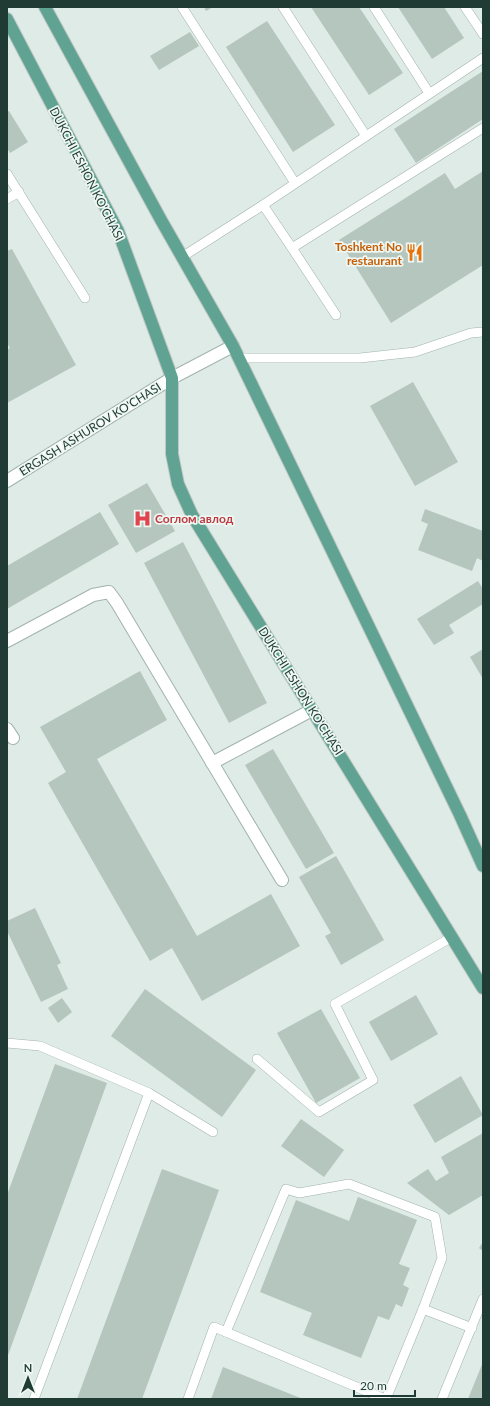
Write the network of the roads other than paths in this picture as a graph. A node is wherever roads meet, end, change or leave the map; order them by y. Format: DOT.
graph roads {
  1 [pos="45,7"];
  2 [pos="182,7"];
  3 [pos="283,7"];
  4 [pos="374,7"];
  5 [pos="465,7"];
  6 [pos="7,19"];
  7 [pos="483,34"];
  8 [pos="483,58"];
  9 [pos="429,93"];
  10 [pos="483,128"];
  11 [pos="366,136"];
  12 [pos="7,174"];
  13 [pos="295,183"];
  14 [pos="19,192"];
  15 [pos="7,200"];
  16 [pos="263,205"];
  17 [pos="292,248"];
  18 [pos="182,257"];
  19 [pos="85,298"];
  20 [pos="336,315"];
  21 [pos="483,332"];
  22 [pos="233,346"];
  23 [pos="239,358"];
  24 [pos="172,378"];
  25 [pos="7,481"];
  26 [pos="7,641"];
  27 [pos="312,710"];
  28 [pos="212,763"];
  29 [pos="483,866"];
  30 [pos="282,880"];
  31 [pos="452,937"];
  32 [pos="483,988"];
  33 [pos="7,1043"];
  34 [pos="257,1059"];
  35 [pos="148,1093"];
  36 [pos="213,1132"];
  37 [pos="483,1298"];
  38 [pos="423,1309"];
  39 [pos="472,1328"];
  40 [pos="226,1332"];
  41 [pos="34,1399"];
  42 [pos="188,1399"];
  43 [pos="386,1399"];
  44 [pos="442,1399"];
  1 -- 18 [label="main road"];
  2 -- 13 [label="lane"];
  3 -- 11 [label="lane"];
  4 -- 9 [label="lane"];
  5 -- 7 [label="lane"];
  6 -- 24 [label="main road, DUKCHI ESHON KO'CHASI"];
  8 -- 9 [label="lane"];
  9 -- 11 [label="lane"];
  10 -- 17 [label="lane"];
  11 -- 13 [label="lane"];
  12 -- 14 [label="lane"];
  13 -- 16 [label="lane"];
  14 -- 15 [label="lane"];
  14 -- 19 [label="lane"];
  16 -- 17 [label="lane"];
  16 -- 18 [label="lane"];
  17 -- 20 [label="lane"];
  18 -- 22 [label="main road"];
  21 -- 23 [label="lane"];
  22 -- 23 [label="main road"];
  22 -- 24 [label="street"];
  23 -- 29 [label="main road"];
  24 -- 25 [label="street, ERGASH ASHUROV KO'CHASI"];
  24 -- 27 [label="main road, DUKCHI ESHON KO'CHASI"];
  26 -- 28 [label="street"];
  27 -- 28 [label="street"];
  27 -- 31 [label="main road, DUKCHI ESHON KO'CHASI"];
  28 -- 30 [label="street"];
  31 -- 32 [label="main road, DUKCHI ESHON KO'CHASI"];
  31 -- 34 [label="lane"];
  33 -- 35 [label="lane"];
  35 -- 36 [label="lane"];
  35 -- 41 [label="lane"];
  37 -- 39 [label="lane"];
  38 -- 39 [label="lane"];
  38 -- 40 [label="lane"];
  38 -- 43 [label="lane"];
  39 -- 44 [label="lane"];
  40 -- 42 [label="lane"];
  40 -- 43 [label="lane"];
}
